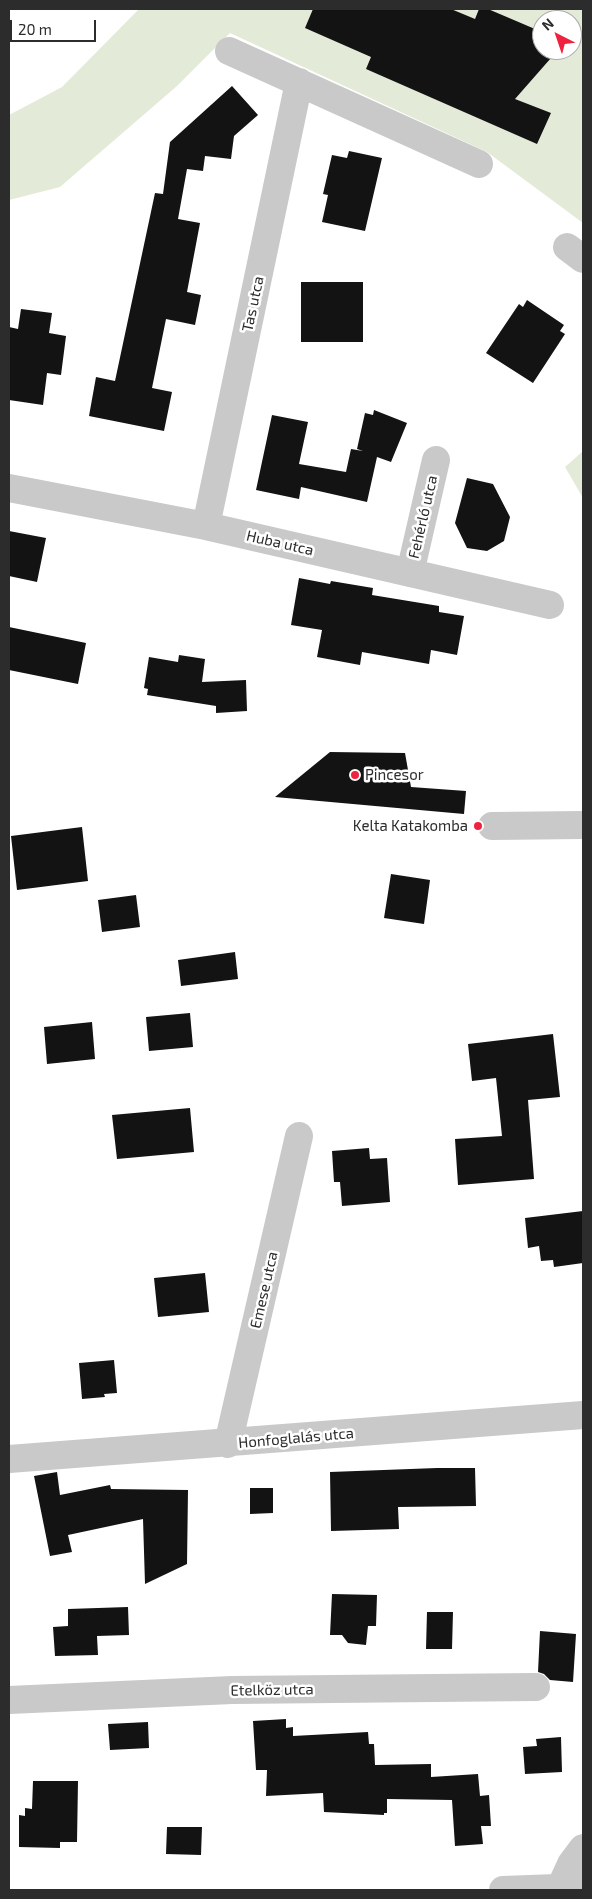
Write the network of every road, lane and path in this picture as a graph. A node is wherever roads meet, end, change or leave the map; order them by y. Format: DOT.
graph roads {
  1 [pos="230,51"];
  2 [pos="299,82"];
  3 [pos="479,164"];
  4 [pos="436,460"];
  5 [pos="9,488"];
  6 [pos="206,526"];
  7 [pos="410,573"];
  8 [pos="550,605"];
  9 [pos="583,825"];
  10 [pos="492,826"];
  11 [pos="299,1136"];
  12 [pos="583,1415"];
  13 [pos="228,1444"];
  14 [pos="9,1459"];
  15 [pos="536,1687"];
  16 [pos="9,1700"];
  17 [pos="583,1848"];
  18 [pos="572,1888"];
  19 [pos="503,1890"];
  1 -- 2 [label="street"];
  2 -- 3 [label="street"];
  2 -- 6 [label="street, Tas utca"];
  4 -- 7 [label="street, Fehérló utca"];
  5 -- 6 [label="street, Huba utca"];
  6 -- 7 [label="street, Huba utca"];
  7 -- 8 [label="street, Huba utca"];
  9 -- 10 [label="street"];
  11 -- 13 [label="street, Emese utca"];
  12 -- 13 [label="street, Honfoglalás utca"];
  13 -- 14 [label="street, Honfoglalás utca"];
  15 -- 16 [label="street, Etelköz utca"];
  17 -- 18 [label="street"];
  18 -- 19 [label="street"];
}
